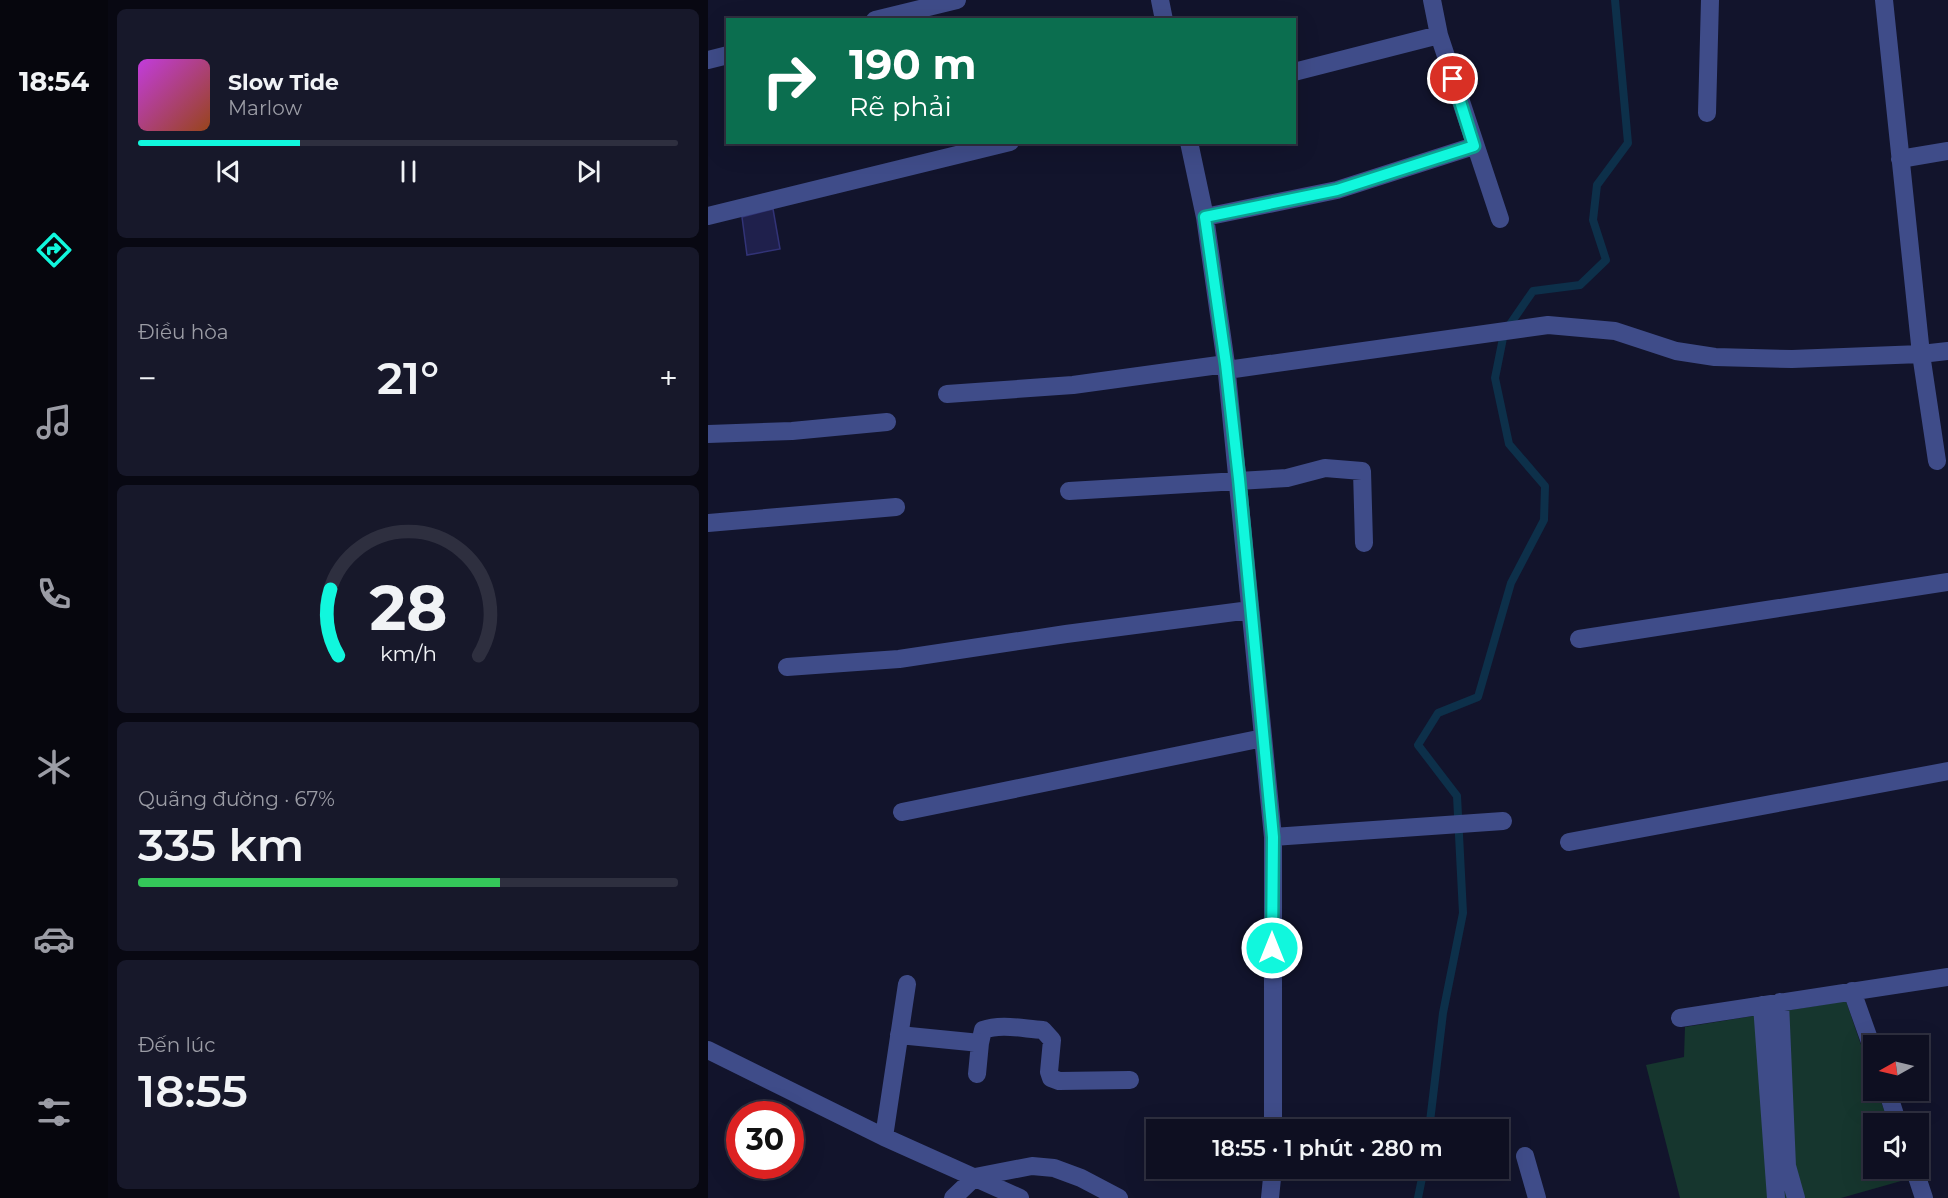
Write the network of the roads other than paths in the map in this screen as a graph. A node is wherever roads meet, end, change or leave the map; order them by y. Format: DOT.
graph roads {
  1 [pos="957,0"];
  2 [pos="1160,0"];
  3 [pos="1432,0"];
  4 [pos="1710,0"];
  5 [pos="1884,0"];
  6 [pos="883,18"];
  7 [pos="1164,18"];
  8 [pos="1439,35"];
  9 [pos="726,56"];
  10 [pos="708,60"];
  11 [pos="1296,71"];
  12 [pos="1707,113"];
  13 [pos="1002,144"];
  14 [pos="1189,144"];
  15 [pos="1474,146"];
  16 [pos="1948,151"];
  17 [pos="1900,159"];
  18 [pos="708,216"];
  19 [pos="1205,217"];
  20 [pos="1500,219"];
  21 [pos="1948,351"];
  22 [pos="1921,354"];
  23 [pos="1226,367"];
  24 [pos="946,394"];
  25 [pos="887,422"];
  26 [pos="708,434"];
  27 [pos="1937,461"];
  28 [pos="1239,479"];
  29 [pos="1069,491"];
  30 [pos="896,507"];
  31 [pos="708,523"];
  32 [pos="1364,543"];
  33 [pos="1948,582"];
  34 [pos="1250,610"];
  35 [pos="1579,639"];
  36 [pos="787,667"];
  37 [pos="1263,738"];
  38 [pos="1948,771"];
  39 [pos="902,812"];
  40 [pos="1503,821"];
  41 [pos="1273,837"];
  42 [pos="1569,842"];
  43 [pos="1948,977"];
  44 [pos="907,984"];
  45 [pos="1852,991"];
  46 [pos="1771,1004"];
  47 [pos="1680,1018"];
  48 [pos="899,1035"];
  49 [pos="1868,1035"];
  50 [pos="980,1043"];
  51 [pos="708,1050"];
  52 [pos="977,1074"];
  53 [pos="1130,1080"];
  54 [pos="1273,1119"];
  55 [pos="884,1137"];
  56 [pos="1779,1155"];
  57 [pos="1525,1156"];
  58 [pos="975,1177"];
  59 [pos="1272,1179"];
  60 [pos="1918,1179"];
  61 [pos="953,1198"];
  62 [pos="1020,1198"];
  63 [pos="1119,1198"];
  64 [pos="1270,1198"];
  65 [pos="1537,1198"];
  66 [pos="1776,1198"];
  67 [pos="1796,1198"];
  68 [pos="1924,1198"];
  1 -- 6 [label="street"];
  2 -- 7 [label="street"];
  3 -- 8 [label="street"];
  4 -- 12 [label="street"];
  5 -- 17 [label="street"];
  8 -- 11 [label="street"];
  8 -- 15 [label="street"];
  9 -- 10 [label="street"];
  13 -- 18 [label="street"];
  14 -- 19 [label="street"];
  15 -- 19 [label="street"];
  15 -- 20 [label="street"];
  16 -- 17 [label="street"];
  17 -- 22 [label="street"];
  19 -- 23 [label="street"];
  21 -- 22 [label="street"];
  22 -- 23 [label="street"];
  22 -- 27 [label="street"];
  23 -- 24 [label="street"];
  23 -- 28 [label="street"];
  25 -- 26 [label="street"];
  28 -- 29 [label="street"];
  28 -- 32 [label="street"];
  28 -- 34 [label="street"];
  30 -- 31 [label="street"];
  33 -- 35 [label="street"];
  34 -- 36 [label="street"];
  34 -- 37 [label="street"];
  37 -- 39 [label="street"];
  37 -- 41 [label="street"];
  38 -- 42 [label="street"];
  40 -- 41 [label="street"];
  41 -- 54 [label="street"];
  43 -- 45 [label="street"];
  44 -- 48 [label="street"];
  45 -- 46 [label="street"];
  45 -- 49 [label="street"];
  46 -- 47 [label="street"];
  46 -- 56 [label="street"];
  48 -- 50 [label="street"];
  48 -- 55 [label="street"];
  50 -- 52 [label="street"];
  50 -- 53 [label="street"];
  51 -- 55 [label="street"];
  55 -- 58 [label="street"];
  56 -- 66 [label="street"];
  56 -- 67 [label="street"];
  57 -- 65 [label="street"];
  58 -- 61 [label="street"];
  58 -- 62 [label="street"];
  58 -- 63 [label="street"];
  59 -- 64 [label="street"];
  60 -- 68 [label="street"];
}
